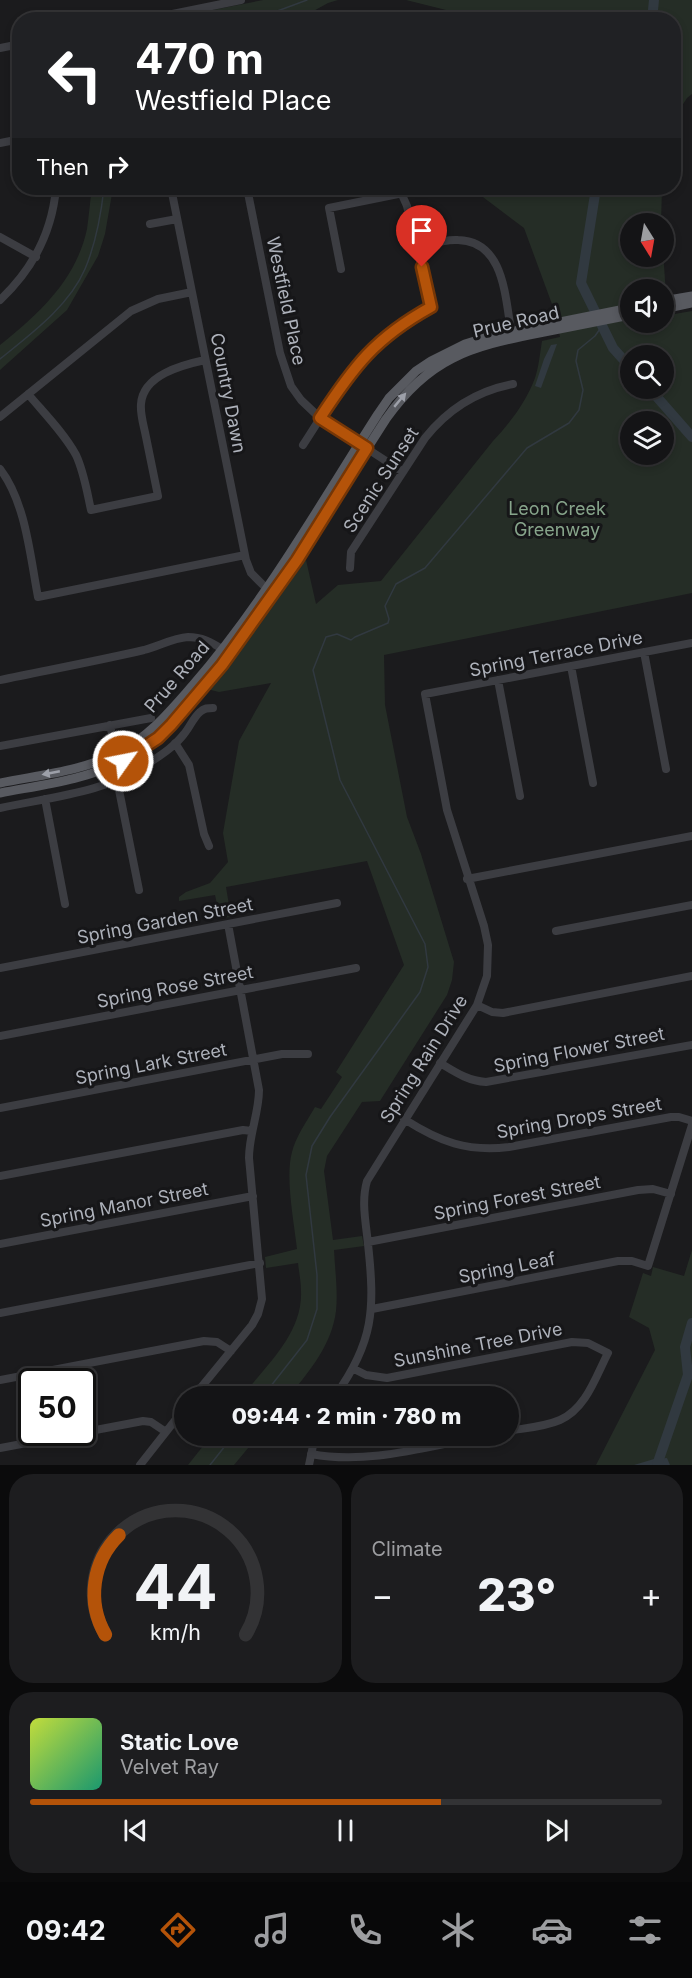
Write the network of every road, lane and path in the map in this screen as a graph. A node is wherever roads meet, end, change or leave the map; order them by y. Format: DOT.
graph roads {
  1 [pos="241,0"];
  2 [pos="182,12"];
  3 [pos="55,195"];
  4 [pos="172,195"];
  5 [pos="248,195"];
  6 [pos="381,195"];
  7 [pos="403,195"];
  8 [pos="177,219"];
  9 [pos="150,224"];
  10 [pos="0,237"];
  11 [pos="417,247"];
  12 [pos="36,257"];
  13 [pos="341,269"];
  14 [pos="192,292"];
  15 [pos="692,296"];
  16 [pos="0,300"];
  17 [pos="674,302"];
  18 [pos="692,303"];
  19 [pos="674,304"];
  20 [pos="620,310"];
  21 [pos="620,316"];
  22 [pos="562,325"];
  23 [pos="512,335"];
  24 [pos="206,360"];
  25 [pos="513,384"];
  26 [pos="28,394"];
  27 [pos="0,417"];
  28 [pos="320,418"];
  29 [pos="303,446"];
  30 [pos="363,446"];
  31 [pos="0,469"];
  32 [pos="403,472"];
  33 [pos="245,555"];
  34 [pos="350,568"];
  35 [pos="270,592"];
  36 [pos="692,643"];
  37 [pos="222,649"];
  38 [pos="644,652"];
  39 [pos="571,666"];
  40 [pos="0,680"];
  41 [pos="498,680"];
  42 [pos="425,694"];
  43 [pos="213,708"];
  44 [pos="151,718"];
  45 [pos="110,725"];
  46 [pos="114,743"];
  47 [pos="175,743"];
  48 [pos="0,746"];
  49 [pos="666,769"];
  50 [pos="87,770"];
  51 [pos="117,780"];
  52 [pos="0,783"];
  53 [pos="593,783"];
  54 [pos="0,793"];
  55 [pos="520,796"];
  56 [pos="45,799"];
  57 [pos="0,808"];
  58 [pos="692,836"];
  59 [pos="209,846"];
  60 [pos="467,879"];
  61 [pos="139,890"];
  62 [pos="337,903"];
  63 [pos="65,904"];
  64 [pos="692,905"];
  65 [pos="228,924"];
  66 [pos="556,931"];
  67 [pos="0,968"];
  68 [pos="356,968"];
  69 [pos="692,976"];
  70 [pos="239,990"];
  71 [pos="477,1005"];
  72 [pos="0,1036"];
  73 [pos="692,1045"];
  74 [pos="308,1054"];
  75 [pos="253,1059"];
  76 [pos="440,1063"];
  77 [pos="0,1108"];
  78 [pos="404,1119"];
  79 [pos="692,1123"];
  80 [pos="252,1131"];
  81 [pos="0,1176"];
  82 [pos="671,1194"];
  83 [pos="253,1196"];
  84 [pos="368,1242"];
  85 [pos="0,1244"];
  86 [pos="260,1263"];
  87 [pos="372,1309"];
  88 [pos="0,1313"];
  89 [pos="231,1351"];
  90 [pos="354,1369"];
  91 [pos="0,1380"];
  92 [pos="202,1386"];
  93 [pos="342,1386"];
  94 [pos="174,1422"];
  95 [pos="519,1429"];
  96 [pos="166,1432"];
  97 [pos="313,1446"];
  98 [pos="429,1446"];
  99 [pos="0,1448"];
  100 [pos="311,1454"];
  101 [pos="140,1465"];
  102 [pos="309,1465"];
  1 -- 2 [label="street"];
  3 -- 12 [label="street"];
  4 -- 8 [label="street, Country Dawn"];
  5 -- 28 [label="street, Westfield Place"];
  6 -- 13 [label="street"];
  7 -- 11 [label="street"];
  8 -- 9 [label="street"];
  8 -- 14 [label="street, Country Dawn"];
  10 -- 12 [label="street"];
  11 -- 23 [label="street"];
  11 -- 28 [label="street"];
  12 -- 16 [label="street"];
  14 -- 24 [label="street, Country Dawn"];
  14 -- 26 [label="street"];
  15 -- 17 [label="main road"];
  18 -- 19 [label="main road"];
  20 -- 22 [label="main road, Prue Road"];
  21 -- 22 [label="main road, Prue Road"];
  22 -- 23 [label="main road, Prue Road"];
  23 -- 30 [label="main road, Prue Road"];
  24 -- 26 [label="street"];
  24 -- 33 [label="street, Country Dawn"];
  25 -- 32 [label="street, Scenic Sunset"];
  26 -- 27 [label="street"];
  28 -- 29 [label="street"];
  28 -- 30 [label="street, Westfield Place"];
  30 -- 32 [label="street, Westfield Place"];
  30 -- 35 [label="main road, Prue Road"];
  31 -- 33 [label="street"];
  32 -- 34 [label="street, Scenic Sunset"];
  33 -- 35 [label="street, Country Dawn"];
  35 -- 37 [label="main road, Prue Road"];
  35 -- 50 [label="main road, Prue Road"];
  36 -- 38 [label="street, Spring Terrace Drive"];
  37 -- 40 [label="street"];
  37 -- 50 [label="main road, Prue Road"];
  38 -- 39 [label="street, Spring Terrace Drive"];
  38 -- 49 [label="street"];
  39 -- 41 [label="street, Spring Terrace Drive"];
  39 -- 53 [label="street"];
  41 -- 42 [label="street, Spring Terrace Drive"];
  41 -- 55 [label="street"];
  42 -- 60 [label="street, Spring Rain Drive"];
  43 -- 47 [label="street"];
  44 -- 45 [label="street"];
  45 -- 46 [label="street"];
  45 -- 48 [label="street"];
  47 -- 51 [label="street"];
  47 -- 59 [label="street"];
  50 -- 52 [label="main road, Prue Road, one-way"];
  50 -- 54 [label="main road, Prue Road"];
  51 -- 56 [label="street"];
  51 -- 61 [label="street"];
  56 -- 57 [label="street"];
  56 -- 63 [label="street"];
  58 -- 60 [label="street"];
  60 -- 71 [label="street, Spring Rain Drive"];
  62 -- 65 [label="street, Spring Garden Street"];
  64 -- 66 [label="street"];
  65 -- 67 [label="street, Spring Garden Street"];
  65 -- 70 [label="street"];
  68 -- 70 [label="street, Spring Rose Street"];
  69 -- 71 [label="street"];
  70 -- 72 [label="street, Spring Rose Street"];
  70 -- 75 [label="street"];
  71 -- 76 [label="street, Spring Rain Drive"];
  73 -- 76 [label="street, Spring Flower Street"];
  74 -- 75 [label="street, Spring Lark Street"];
  75 -- 77 [label="street, Spring Lark Street"];
  75 -- 80 [label="street"];
  76 -- 78 [label="street, Spring Rain Drive"];
  78 -- 79 [label="street, Spring Drops Street"];
  78 -- 84 [label="street, Spring Rain Drive"];
  79 -- 82 [label="street"];
  80 -- 81 [label="street"];
  80 -- 83 [label="street"];
  82 -- 84 [label="street, Spring Forest Street"];
  82 -- 87 [label="street, Spring Leaf"];
  83 -- 85 [label="street, Spring Manor Street"];
  83 -- 86 [label="street"];
  84 -- 87 [label="street, Spring Rain Drive"];
  86 -- 88 [label="street"];
  86 -- 89 [label="street"];
  87 -- 90 [label="street, Spring Rain Drive"];
  89 -- 91 [label="street"];
  89 -- 92 [label="street"];
  90 -- 93 [label="street, Spring Rain Drive"];
  90 -- 95 [label="street, Sunshine Tree Drive"];
  94 -- 96 [label="street"];
  96 -- 99 [label="street"];
  96 -- 101 [label="street"];
  97 -- 100 [label="street"];
  98 -- 100 [label="street"];
  100 -- 102 [label="street"];
}
